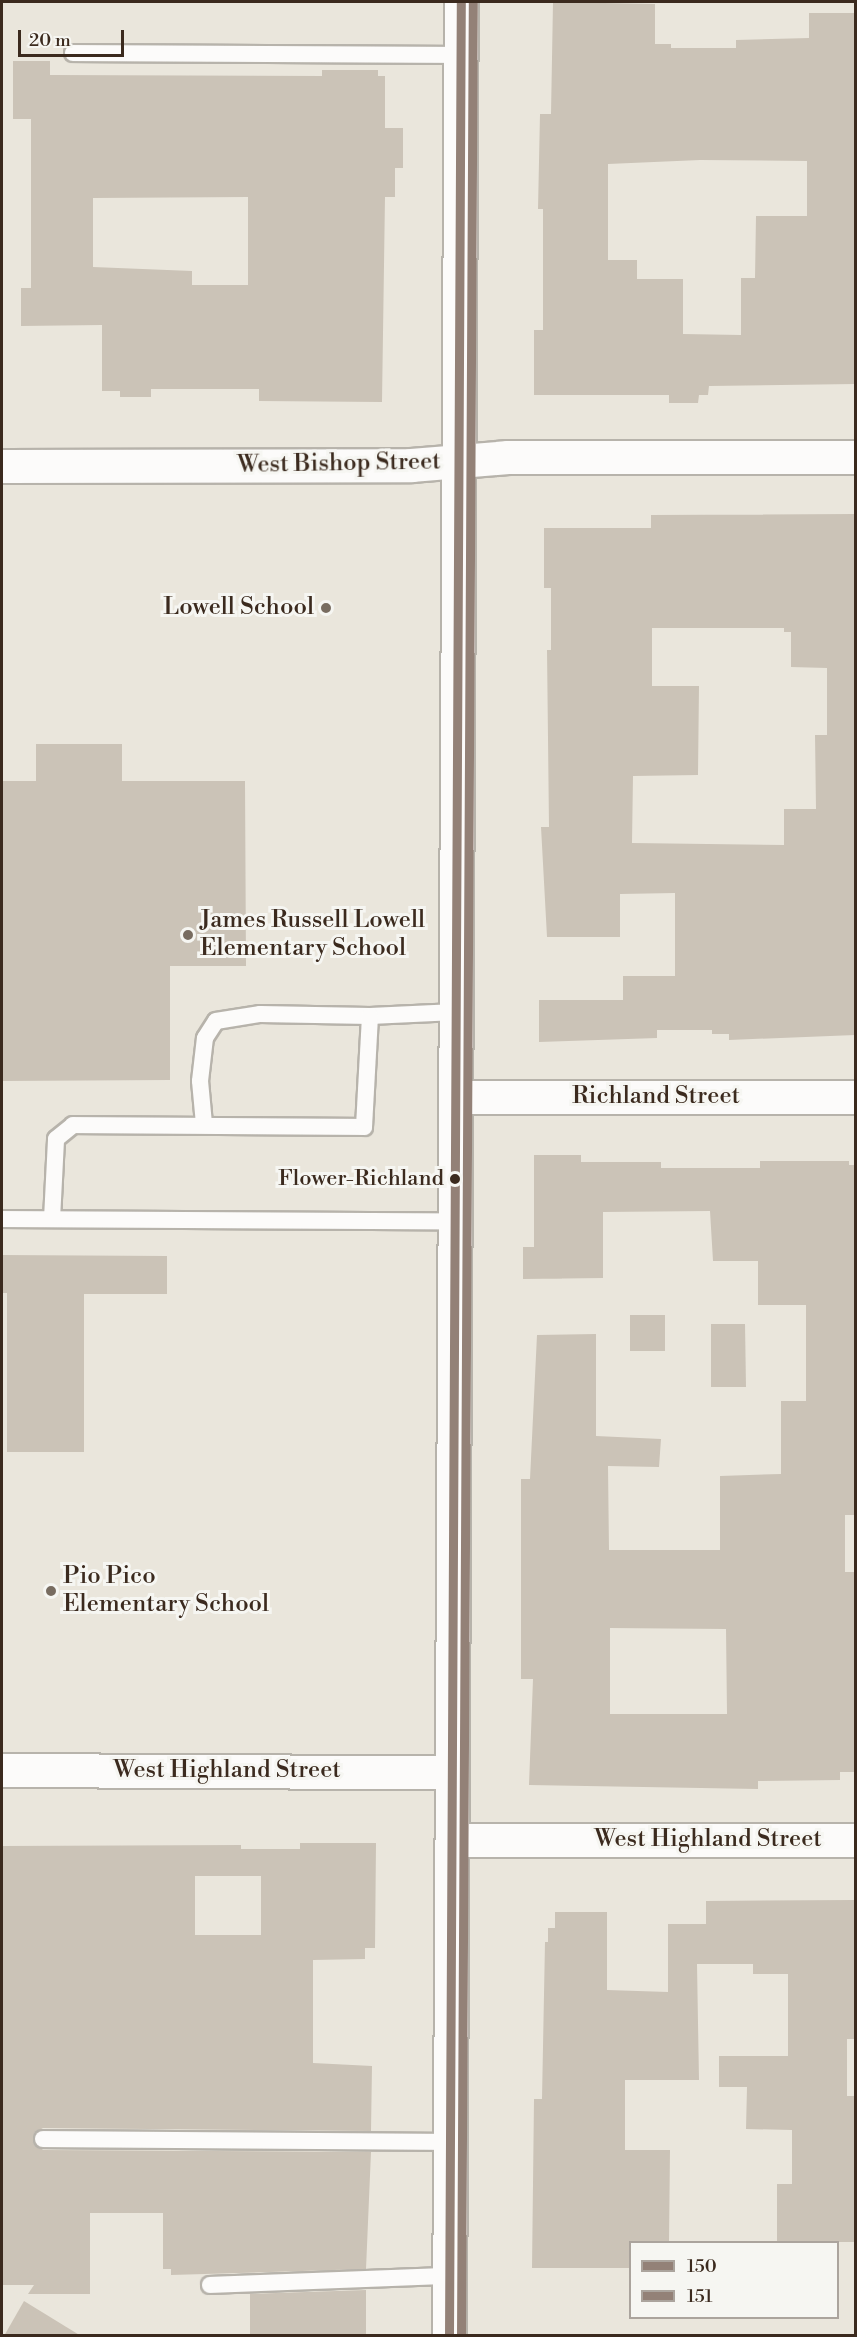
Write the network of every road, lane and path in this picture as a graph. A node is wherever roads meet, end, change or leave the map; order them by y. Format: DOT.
graph roads {
  1 [pos="461,2"];
  2 [pos="73,53"];
  3 [pos="461,55"];
  4 [pos="855,457"];
  5 [pos="459,461"];
  6 [pos="2,466"];
  7 [pos="456,1012"];
  8 [pos="370,1016"];
  9 [pos="456,1097"];
  10 [pos="855,1097"];
  11 [pos="204,1124"];
  12 [pos="2,1219"];
  13 [pos="52,1220"];
  14 [pos="455,1221"];
  15 [pos="2,1770"];
  16 [pos="452,1772"];
  17 [pos="452,1840"];
  18 [pos="855,1840"];
  19 [pos="43,2139"];
  20 [pos="450,2142"];
  21 [pos="449,2277"];
  22 [pos="210,2285"];
  23 [pos="449,2336"];
  1 -- 3 [label="street"];
  2 -- 3 [label="lane"];
  3 -- 5 [label="street"];
  4 -- 5 [label="street, West Bishop Street"];
  5 -- 6 [label="street, West Bishop Street"];
  5 -- 7 [label="street"];
  7 -- 8 [label="lane"];
  7 -- 9 [label="street"];
  8 -- 11 [label="lane"];
  8 -- 11 [label="lane"];
  9 -- 10 [label="street, Richland Street"];
  9 -- 14 [label="street"];
  11 -- 13 [label="lane"];
  12 -- 13 [label="lane"];
  13 -- 14 [label="lane"];
  14 -- 16 [label="street"];
  15 -- 16 [label="street, West Highland Street"];
  16 -- 17 [label="street"];
  17 -- 18 [label="street, West Highland Street"];
  17 -- 20 [label="street"];
  19 -- 20 [label="lane"];
  20 -- 21 [label="street"];
  21 -- 22 [label="lane"];
  21 -- 23 [label="street"];
}
